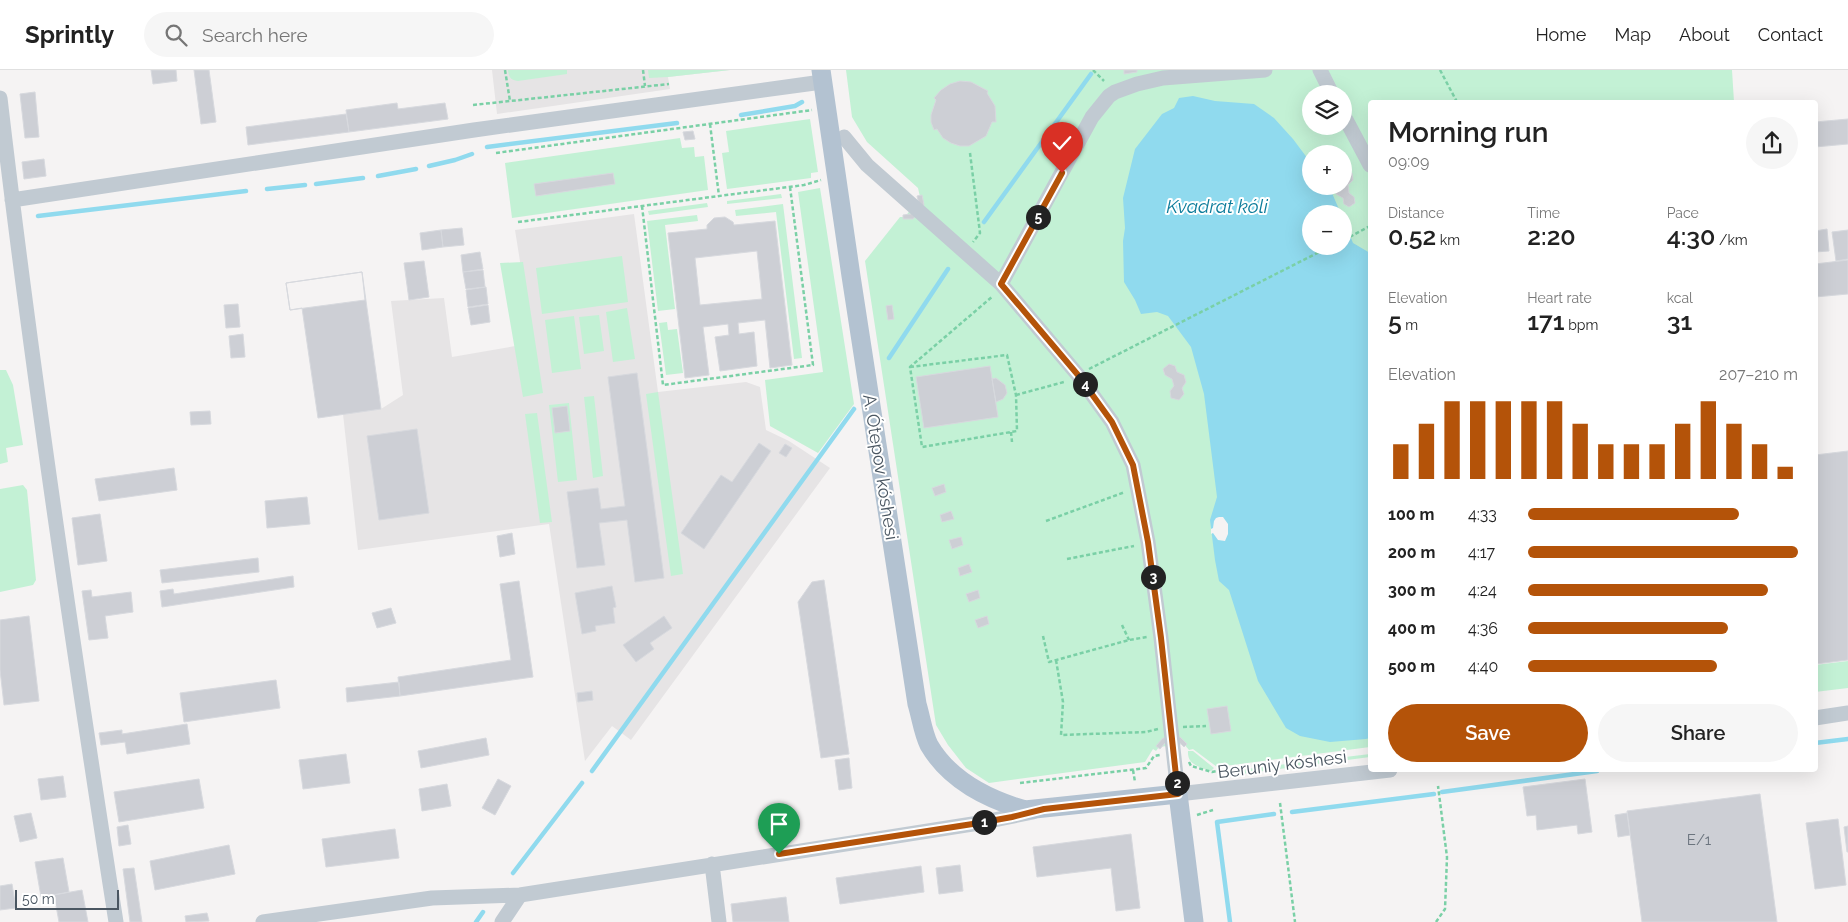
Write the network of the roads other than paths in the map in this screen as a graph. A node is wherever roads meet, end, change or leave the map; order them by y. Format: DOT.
graph roads {
  1 [pos="1265,70"];
  2 [pos="1320,70"];
  3 [pos="822,76"];
  4 [pos="1328,85"];
  5 [pos="0,98"];
  6 [pos="1352,131"];
  7 [pos="844,137"];
  8 [pos="1368,162"];
  9 [pos="12,200"];
  10 [pos="1001,284"];
  11 [pos="1848,713"];
  12 [pos="1818,718"];
  13 [pos="1372,772"];
  14 [pos="974,790"];
  15 [pos="1178,794"];
  16 [pos="1034,809"];
  17 [pos="979,823"];
  18 [pos="712,864"];
  19 [pos="520,895"];
  20 [pos="116,922"];
  21 [pos="263,922"];
  22 [pos="502,922"];
  23 [pos="720,922"];
  24 [pos="1194,922"];
  1 -- 10 [label="street"];
  2 -- 4 [label="street"];
  3 -- 9 [label="street"];
  3 -- 14 [label="main road, A. Ótepov kóshesi"];
  5 -- 9 [label="street"];
  6 -- 8 [label="street"];
  7 -- 10 [label="street"];
  9 -- 20 [label="street"];
  10 -- 15 [label="street"];
  11 -- 12 [label="street"];
  13 -- 15 [label="street, Beruniy kóshesi"];
  14 -- 16 [label="main road, A. Ótepov kóshesi"];
  14 -- 17 [label="street"];
  15 -- 16 [label="main road, A. Ótepov kóshesi"];
  15 -- 24 [label="main road"];
  16 -- 17 [label="street"];
  17 -- 18 [label="street"];
  18 -- 19 [label="street"];
  18 -- 23 [label="street"];
  19 -- 21 [label="street"];
  19 -- 22 [label="street"];
}
